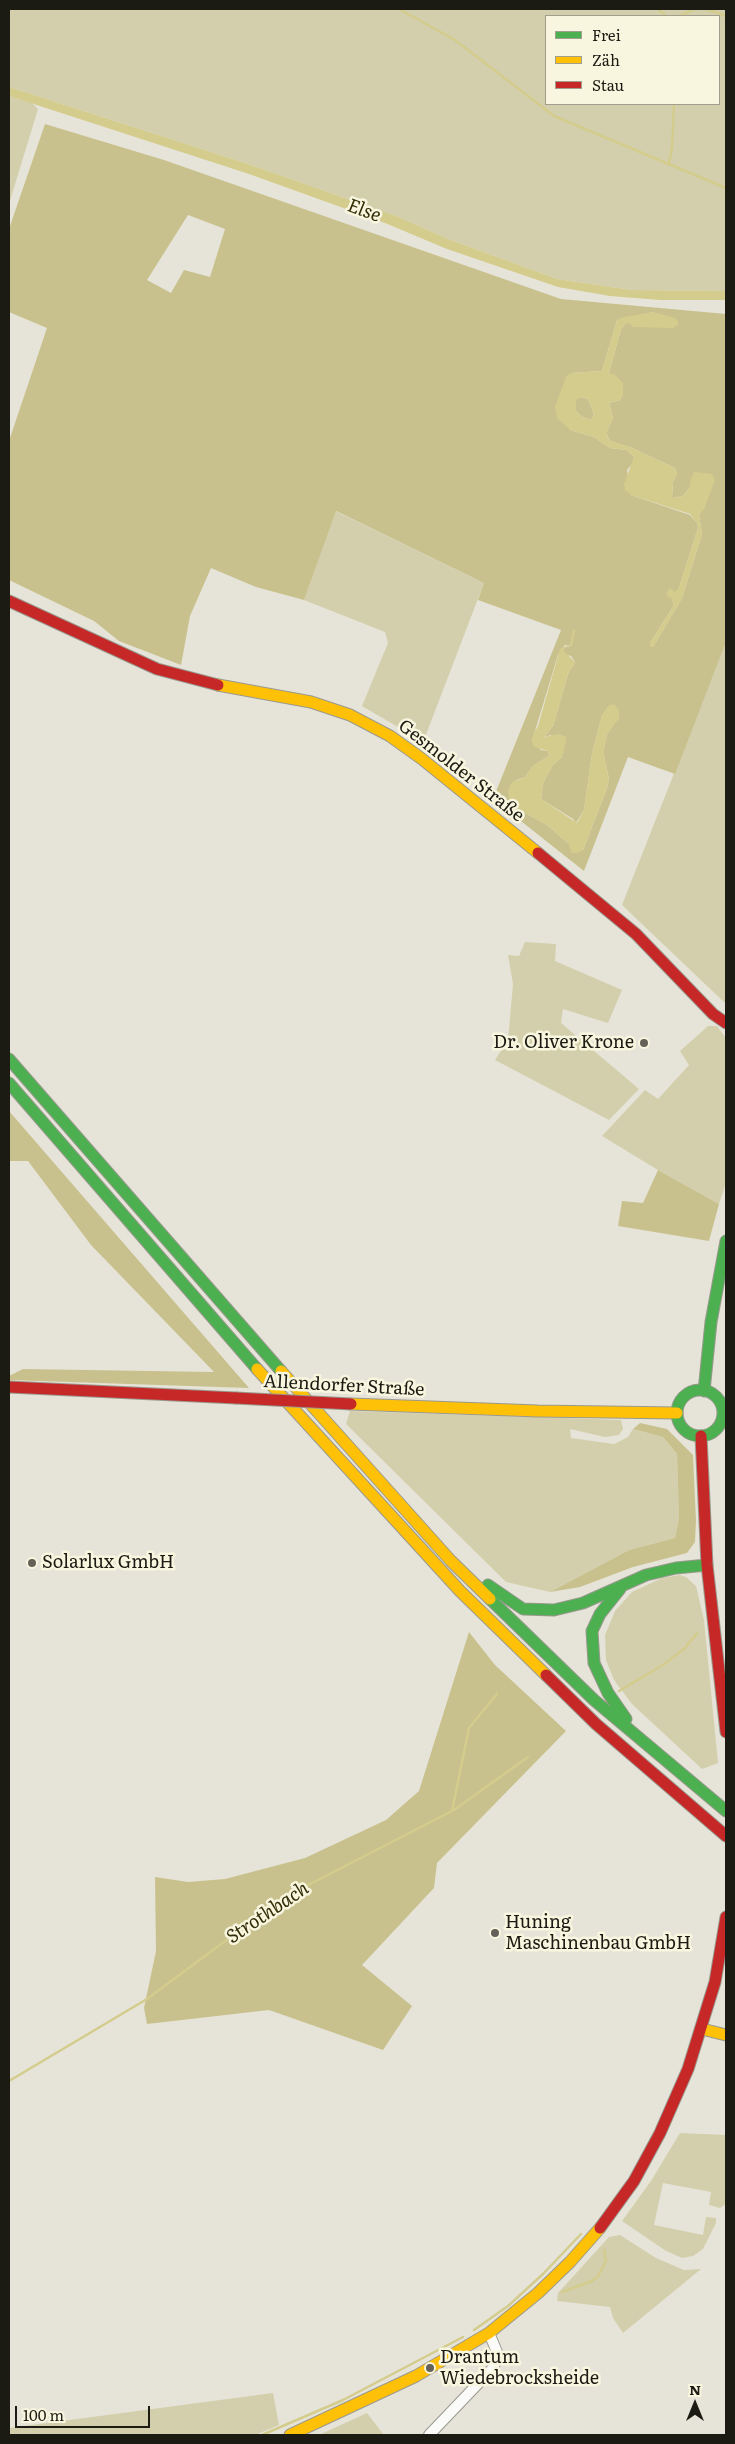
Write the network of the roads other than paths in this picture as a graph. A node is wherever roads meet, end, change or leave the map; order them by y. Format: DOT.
graph roads {
  1 [pos="9,601"];
  2 [pos="726,1023"];
  3 [pos="9,1059"];
  4 [pos="9,1083"];
  5 [pos="726,1241"];
  6 [pos="9,1387"];
  7 [pos="704,1391"];
  8 [pos="677,1413"];
  9 [pos="724,1416"];
  10 [pos="701,1436"];
  11 [pos="451,1561"];
  12 [pos="707,1565"];
  13 [pos="623,1586"];
  14 [pos="726,1732"];
  15 [pos="644,1744"];
  16 [pos="726,1811"];
  17 [pos="726,1836"];
  18 [pos="726,1917"];
  19 [pos="702,2029"];
  20 [pos="726,2035"];
  21 [pos="489,2332"];
  22 [pos="290,2435"];
  23 [pos="429,2435"];
  1 -- 2 [label="main road, Gesmolder Straße"];
  3 -- 11 [label="main road"];
  4 -- 17 [label="main road"];
  5 -- 7 [label="main road"];
  6 -- 8 [label="main road, Allendorfer Straße, bridge"];
  7 -- 8 [label="main road"];
  7 -- 9 [label="main road"];
  8 -- 10 [label="main road"];
  9 -- 10 [label="main road"];
  10 -- 12 [label="main road"];
  11 -- 13 [label="main road"];
  11 -- 15 [label="main road"];
  12 -- 13 [label="main road"];
  12 -- 14 [label="main road"];
  13 -- 15 [label="main road"];
  15 -- 16 [label="main road"];
  18 -- 19 [label="main road"];
  19 -- 20 [label="main road"];
  19 -- 21 [label="main road"];
  21 -- 22 [label="main road"];
  21 -- 23 [label="street"];
}
